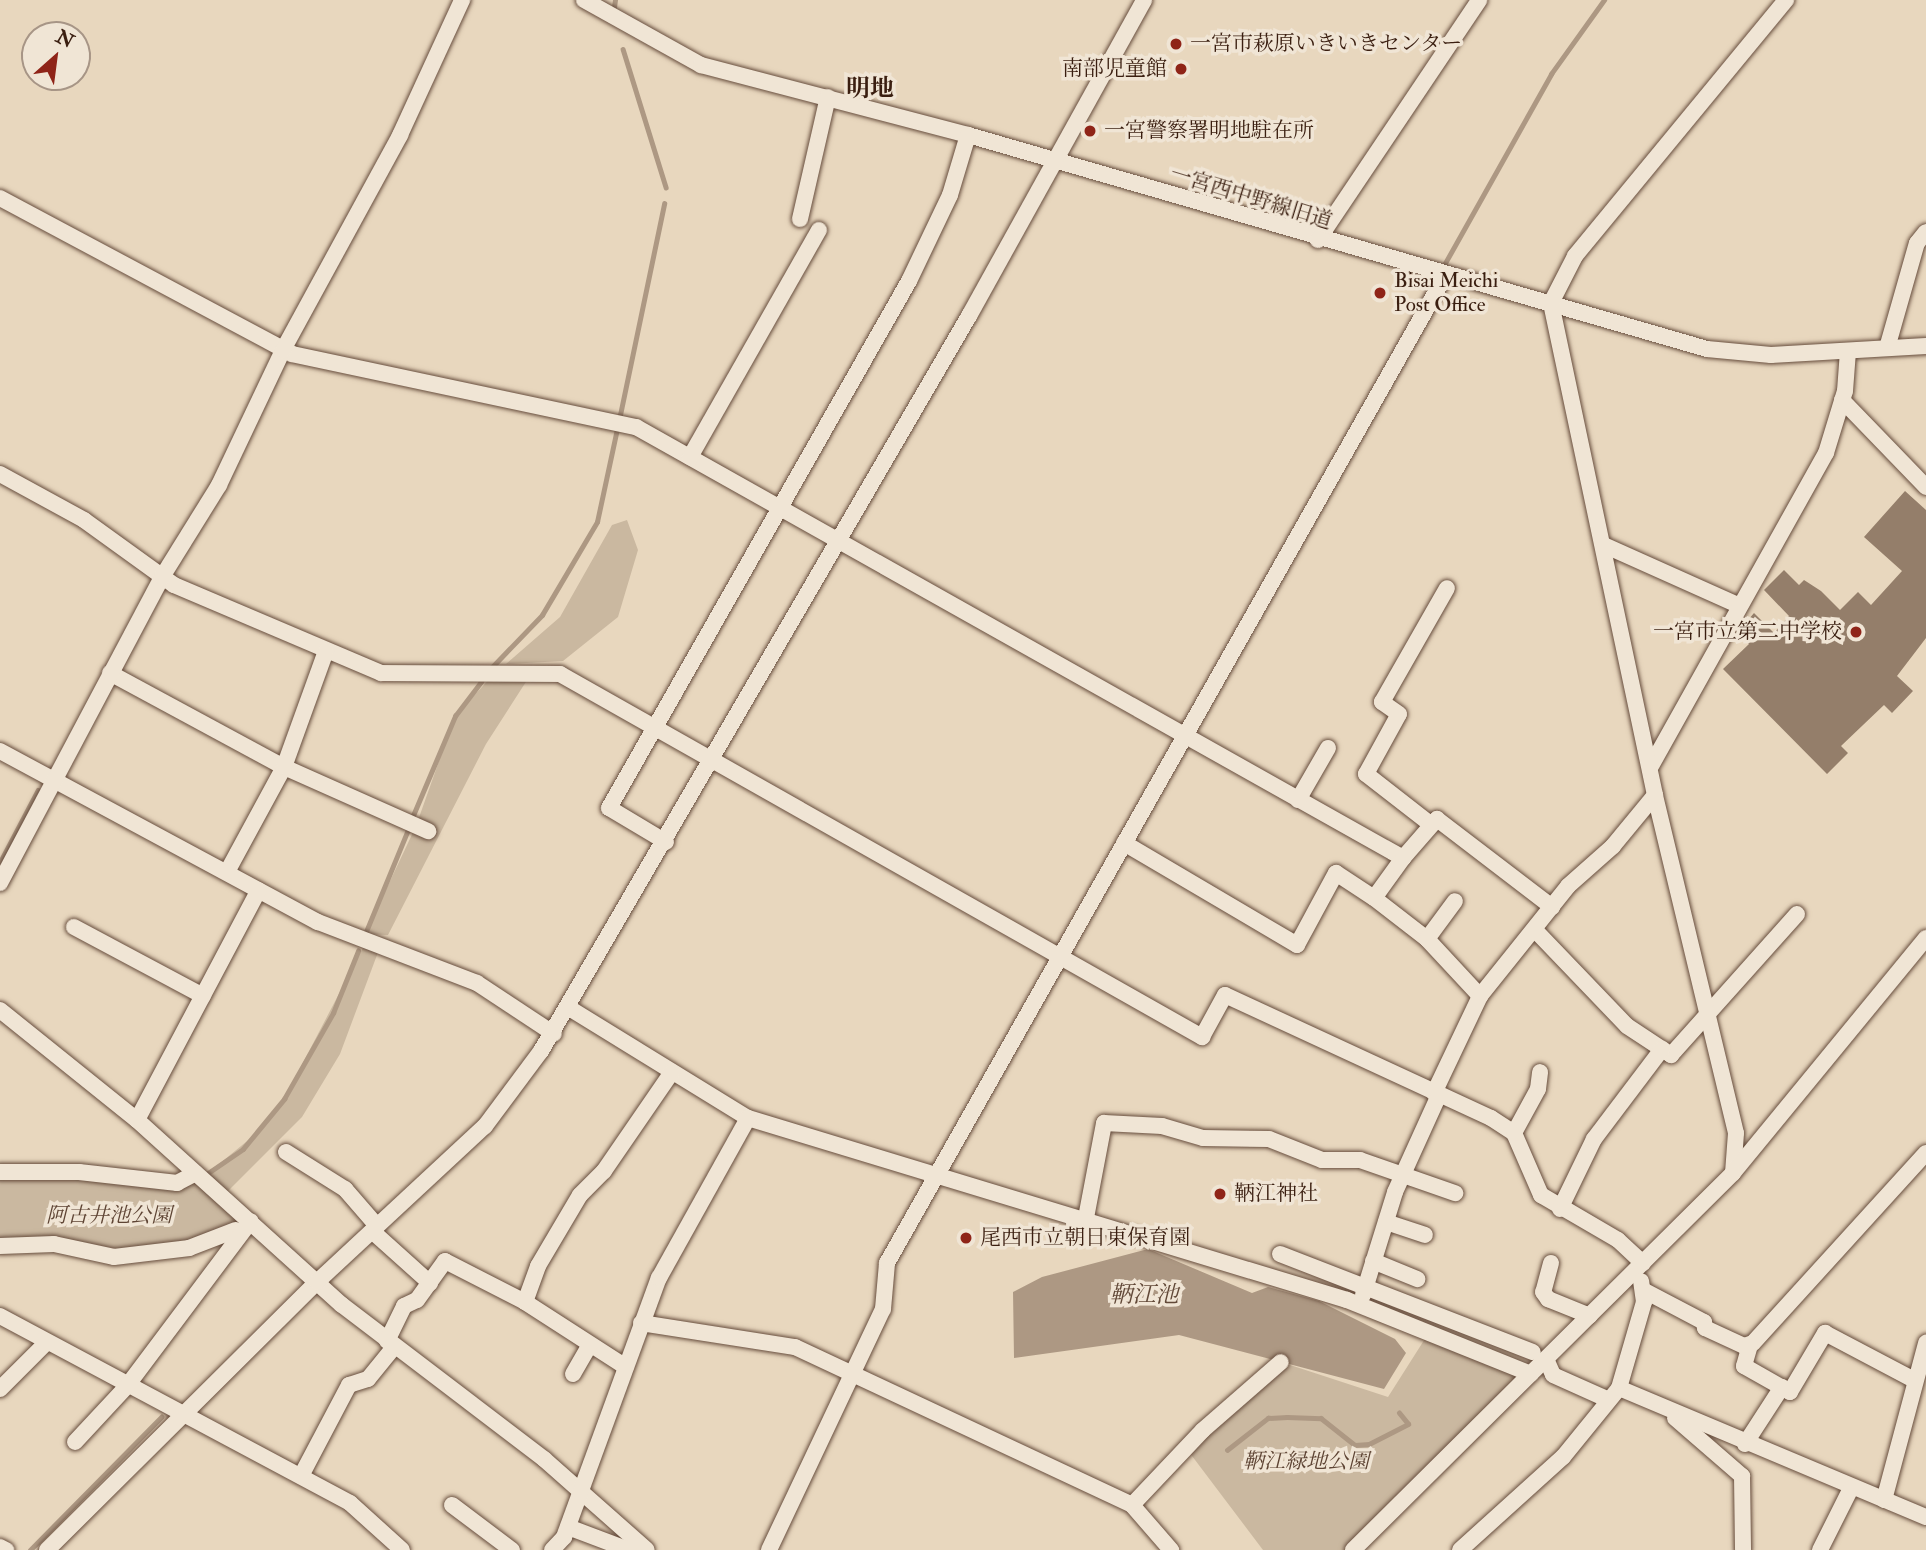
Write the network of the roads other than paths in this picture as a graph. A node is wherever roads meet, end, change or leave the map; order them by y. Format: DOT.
graph roads {
  1 [pos="461,0"];
  2 [pos="584,0"];
  3 [pos="1144,0"];
  4 [pos="1479,0"];
  5 [pos="1786,0"];
  6 [pos="828,97"];
  7 [pos="968,135"];
  8 [pos="1054,159"];
  9 [pos="0,198"];
  10 [pos="800,219"];
  11 [pos="818,230"];
  12 [pos="1926,232"];
  13 [pos="1318,240"];
  14 [pos="1445,276"];
  15 [pos="1551,303"];
  16 [pos="1926,346"];
  17 [pos="1887,348"];
  18 [pos="283,350"];
  19 [pos="1848,351"];
  20 [pos="1842,400"];
  21 [pos="690,457"];
  22 [pos="0,474"];
  23 [pos="1926,487"];
  24 [pos="779,507"];
  25 [pos="839,540"];
  26 [pos="1606,546"];
  27 [pos="162,577"];
  28 [pos="1447,588"];
  29 [pos="1738,605"];
  30 [pos="326,651"];
  31 [pos="110,673"];
  32 [pos="656,726"];
  33 [pos="1187,736"];
  34 [pos="1328,748"];
  35 [pos="0,751"];
  36 [pos="714,759"];
  37 [pos="1651,766"];
  38 [pos="284,767"];
  39 [pos="52,778"];
  40 [pos="1655,795"];
  41 [pos="1298,800"];
  42 [pos="1429,823"];
  43 [pos="428,831"];
  44 [pos="666,842"];
  45 [pos="1124,843"];
  46 [pos="1403,858"];
  47 [pos="227,872"];
  48 [pos="0,883"];
  49 [pos="259,890"];
  50 [pos="1374,898"];
  51 [pos="1455,901"];
  52 [pos="1552,907"];
  53 [pos="1797,914"];
  54 [pos="74,928"];
  55 [pos="1535,930"];
  56 [pos="1926,938"];
  57 [pos="1427,939"];
  58 [pos="1058,959"];
  59 [pos="203,996"];
  60 [pos="1480,996"];
  61 [pos="569,1008"];
  62 [pos="0,1010"];
  63 [pos="1709,1017"];
  64 [pos="554,1034"];
  65 [pos="1662,1049"];
  66 [pos="672,1072"];
  67 [pos="1540,1072"];
  68 [pos="1437,1094"];
  69 [pos="748,1118"];
  70 [pos="137,1120"];
  71 [pos="1514,1133"];
  72 [pos="286,1152"];
  73 [pos="1926,1153"];
  74 [pos="0,1172"];
  75 [pos="196,1173"];
  76 [pos="1403,1173"];
  77 [pos="1733,1173"];
  78 [pos="935,1176"];
  79 [pos="1455,1194"];
  80 [pos="1560,1209"];
  81 [pos="251,1221"];
  82 [pos="1385,1222"];
  83 [pos="1085,1223"];
  84 [pos="375,1228"];
  85 [pos="1425,1235"];
  86 [pos="0,1246"];
  87 [pos="1280,1254"];
  88 [pos="1373,1261"];
  89 [pos="1551,1264"];
  90 [pos="1640,1266"];
  91 [pos="1417,1279"];
  92 [pos="317,1282"];
  93 [pos="430,1283"];
  94 [pos="1365,1287"];
  95 [pos="1643,1290"];
  96 [pos="525,1301"];
  97 [pos="1359,1306"];
  98 [pos="0,1316"];
  99 [pos="1590,1316"];
  100 [pos="640,1323"];
  101 [pos="47,1342"];
  102 [pos="1926,1343"];
  103 [pos="391,1344"];
  104 [pos="590,1344"];
  105 [pos="1750,1345"];
  106 [pos="1540,1355"];
  107 [pos="1281,1362"];
  108 [pos="626,1367"];
  109 [pos="851,1373"];
  110 [pos="573,1374"];
  111 [pos="1531,1374"];
  112 [pos="1914,1380"];
  113 [pos="127,1386"];
  114 [pos="1782,1387"];
  115 [pos="0,1389"];
  116 [pos="1614,1394"];
  117 [pos="183,1411"];
  118 [pos="1671,1413"];
  119 [pos="75,1442"];
  120 [pos="1750,1446"];
  121 [pos="301,1476"];
  122 [pos="1742,1476"];
  123 [pos="1851,1488"];
  124 [pos="579,1493"];
  125 [pos="1884,1500"];
  126 [pos="452,1505"];
  127 [pos="1132,1505"];
  128 [pos="1926,1517"];
  129 [pos="568,1527"];
  130 [pos="0,1547"];
  131 [pos="6,1550"];
  132 [pos="47,1550"];
  133 [pos="402,1550"];
  134 [pos="512,1550"];
  135 [pos="552,1550"];
  136 [pos="629,1550"];
  137 [pos="646,1550"];
  138 [pos="769,1550"];
  139 [pos="1171,1550"];
  140 [pos="1353,1550"];
  141 [pos="1460,1550"];
  142 [pos="1743,1550"];
  143 [pos="1820,1550"];
  1 -- 18 [label="street"];
  2 -- 6 [label="street, 一宮西中野線旧道"];
  3 -- 8 [label="street"];
  4 -- 13 [label="street"];
  5 -- 15 [label="street"];
  6 -- 7 [label="street, 一宮西中野線旧道"];
  6 -- 10 [label="street"];
  7 -- 8 [label="street, 一宮西中野線旧道"];
  7 -- 24 [label="street"];
  8 -- 13 [label="street, 一宮西中野線旧道"];
  8 -- 25 [label="street"];
  9 -- 18 [label="street"];
  11 -- 21 [label="street"];
  12 -- 17 [label="street"];
  13 -- 14 [label="street, 一宮西中野線旧道"];
  14 -- 15 [label="street, 一宮西中野線旧道"];
  14 -- 33 [label="street"];
  15 -- 19 [label="street, 一宮西中野線旧道"];
  15 -- 26 [label="street"];
  16 -- 17 [label="street, 一宮西中野線旧道"];
  17 -- 19 [label="street, 一宮西中野線旧道"];
  18 -- 21 [label="street"];
  18 -- 27 [label="street"];
  19 -- 20 [label="street"];
  20 -- 23 [label="street"];
  20 -- 29 [label="street"];
  21 -- 24 [label="street"];
  22 -- 27 [label="street"];
  24 -- 25 [label="street"];
  24 -- 32 [label="street"];
  25 -- 33 [label="street"];
  25 -- 36 [label="street"];
  26 -- 29 [label="street"];
  26 -- 37 [label="street"];
  27 -- 30 [label="street"];
  27 -- 31 [label="street"];
  28 -- 42 [label="street"];
  29 -- 37 [label="street"];
  30 -- 32 [label="street"];
  30 -- 38 [label="street"];
  31 -- 38 [label="street"];
  31 -- 39 [label="street"];
  32 -- 36 [label="street"];
  32 -- 44 [label="street"];
  33 -- 41 [label="street"];
  33 -- 45 [label="street"];
  34 -- 41 [label="street"];
  35 -- 39 [label="street"];
  36 -- 44 [label="street"];
  36 -- 58 [label="street"];
  37 -- 40 [label="street"];
  38 -- 43 [label="street"];
  38 -- 47 [label="street"];
  39 -- 47 [label="street"];
  39 -- 48 [label="street"];
  40 -- 52 [label="street"];
  40 -- 63 [label="street"];
  41 -- 46 [label="street"];
  42 -- 46 [label="street"];
  42 -- 52 [label="street"];
  44 -- 61 [label="street"];
  45 -- 50 [label="street"];
  45 -- 58 [label="street"];
  46 -- 50 [label="street"];
  47 -- 49 [label="street"];
  49 -- 59 [label="street"];
  49 -- 64 [label="street"];
  50 -- 57 [label="street"];
  51 -- 57 [label="street"];
  52 -- 55 [label="street"];
  53 -- 63 [label="street"];
  54 -- 59 [label="street"];
  55 -- 60 [label="street"];
  55 -- 65 [label="street"];
  56 -- 77 [label="street"];
  57 -- 60 [label="street"];
  58 -- 68 [label="street"];
  58 -- 78 [label="street"];
  59 -- 70 [label="street"];
  60 -- 68 [label="street"];
  61 -- 64 [label="street"];
  61 -- 66 [label="street"];
  62 -- 70 [label="street"];
  63 -- 65 [label="street"];
  63 -- 77 [label="street"];
  64 -- 84 [label="street"];
  65 -- 80 [label="street"];
  66 -- 69 [label="street"];
  66 -- 96 [label="street"];
  67 -- 71 [label="street"];
  68 -- 71 [label="street"];
  68 -- 76 [label="street"];
  69 -- 78 [label="street"];
  69 -- 100 [label="street"];
  70 -- 75 [label="street"];
  71 -- 80 [label="street"];
  72 -- 84 [label="street"];
  73 -- 105 [label="street"];
  74 -- 75 [label="street"];
  75 -- 81 [label="street"];
  76 -- 79 [label="street"];
  76 -- 82 [label="street"];
  76 -- 83 [label="street"];
  77 -- 90 [label="street"];
  78 -- 83 [label="street"];
  78 -- 109 [label="street"];
  80 -- 90 [label="street"];
  81 -- 86 [label="street"];
  81 -- 92 [label="street"];
  81 -- 113 [label="street"];
  82 -- 85 [label="street"];
  82 -- 88 [label="street"];
  83 -- 97 [label="street"];
  84 -- 92 [label="street"];
  84 -- 93 [label="street"];
  87 -- 94 [label="street"];
  88 -- 91 [label="street"];
  88 -- 94 [label="street"];
  89 -- 99 [label="street"];
  90 -- 95 [label="street"];
  90 -- 99 [label="street"];
  92 -- 103 [label="street"];
  92 -- 117 [label="street"];
  93 -- 96 [label="street"];
  93 -- 103 [label="street"];
  94 -- 97 [label="street"];
  94 -- 106 [label="street"];
  95 -- 105 [label="street"];
  95 -- 116 [label="street"];
  96 -- 104 [label="street"];
  97 -- 111 [label="street"];
  98 -- 101 [label="street"];
  99 -- 106 [label="street"];
  100 -- 108 [label="street"];
  100 -- 109 [label="street"];
  101 -- 113 [label="street"];
  101 -- 115 [label="street"];
  102 -- 112 [label="street"];
  103 -- 121 [label="street"];
  103 -- 124 [label="street"];
  104 -- 108 [label="street"];
  104 -- 110 [label="street"];
  105 -- 114 [label="street"];
  106 -- 111 [label="street"];
  106 -- 116 [label="street"];
  107 -- 127 [label="street"];
  108 -- 124 [label="street"];
  109 -- 127 [label="street"];
  109 -- 138 [label="street"];
  111 -- 140 [label="street"];
  112 -- 114 [label="street"];
  112 -- 125 [label="street"];
  113 -- 117 [label="street"];
  113 -- 119 [label="street"];
  114 -- 120 [label="street"];
  116 -- 118 [label="street"];
  116 -- 141 [label="street"];
  117 -- 121 [label="street"];
  117 -- 132 [label="street"];
  118 -- 120 [label="street"];
  118 -- 122 [label="street"];
  120 -- 122 [label="street"];
  120 -- 123 [label="street"];
  121 -- 133 [label="street"];
  122 -- 142 [label="street"];
  123 -- 125 [label="street"];
  123 -- 143 [label="street"];
  124 -- 129 [label="street"];
  124 -- 137 [label="street"];
  125 -- 128 [label="street"];
  126 -- 134 [label="street"];
  127 -- 139 [label="street"];
  129 -- 135 [label="street"];
  129 -- 136 [label="street"];
  130 -- 131 [label="street"];
}
